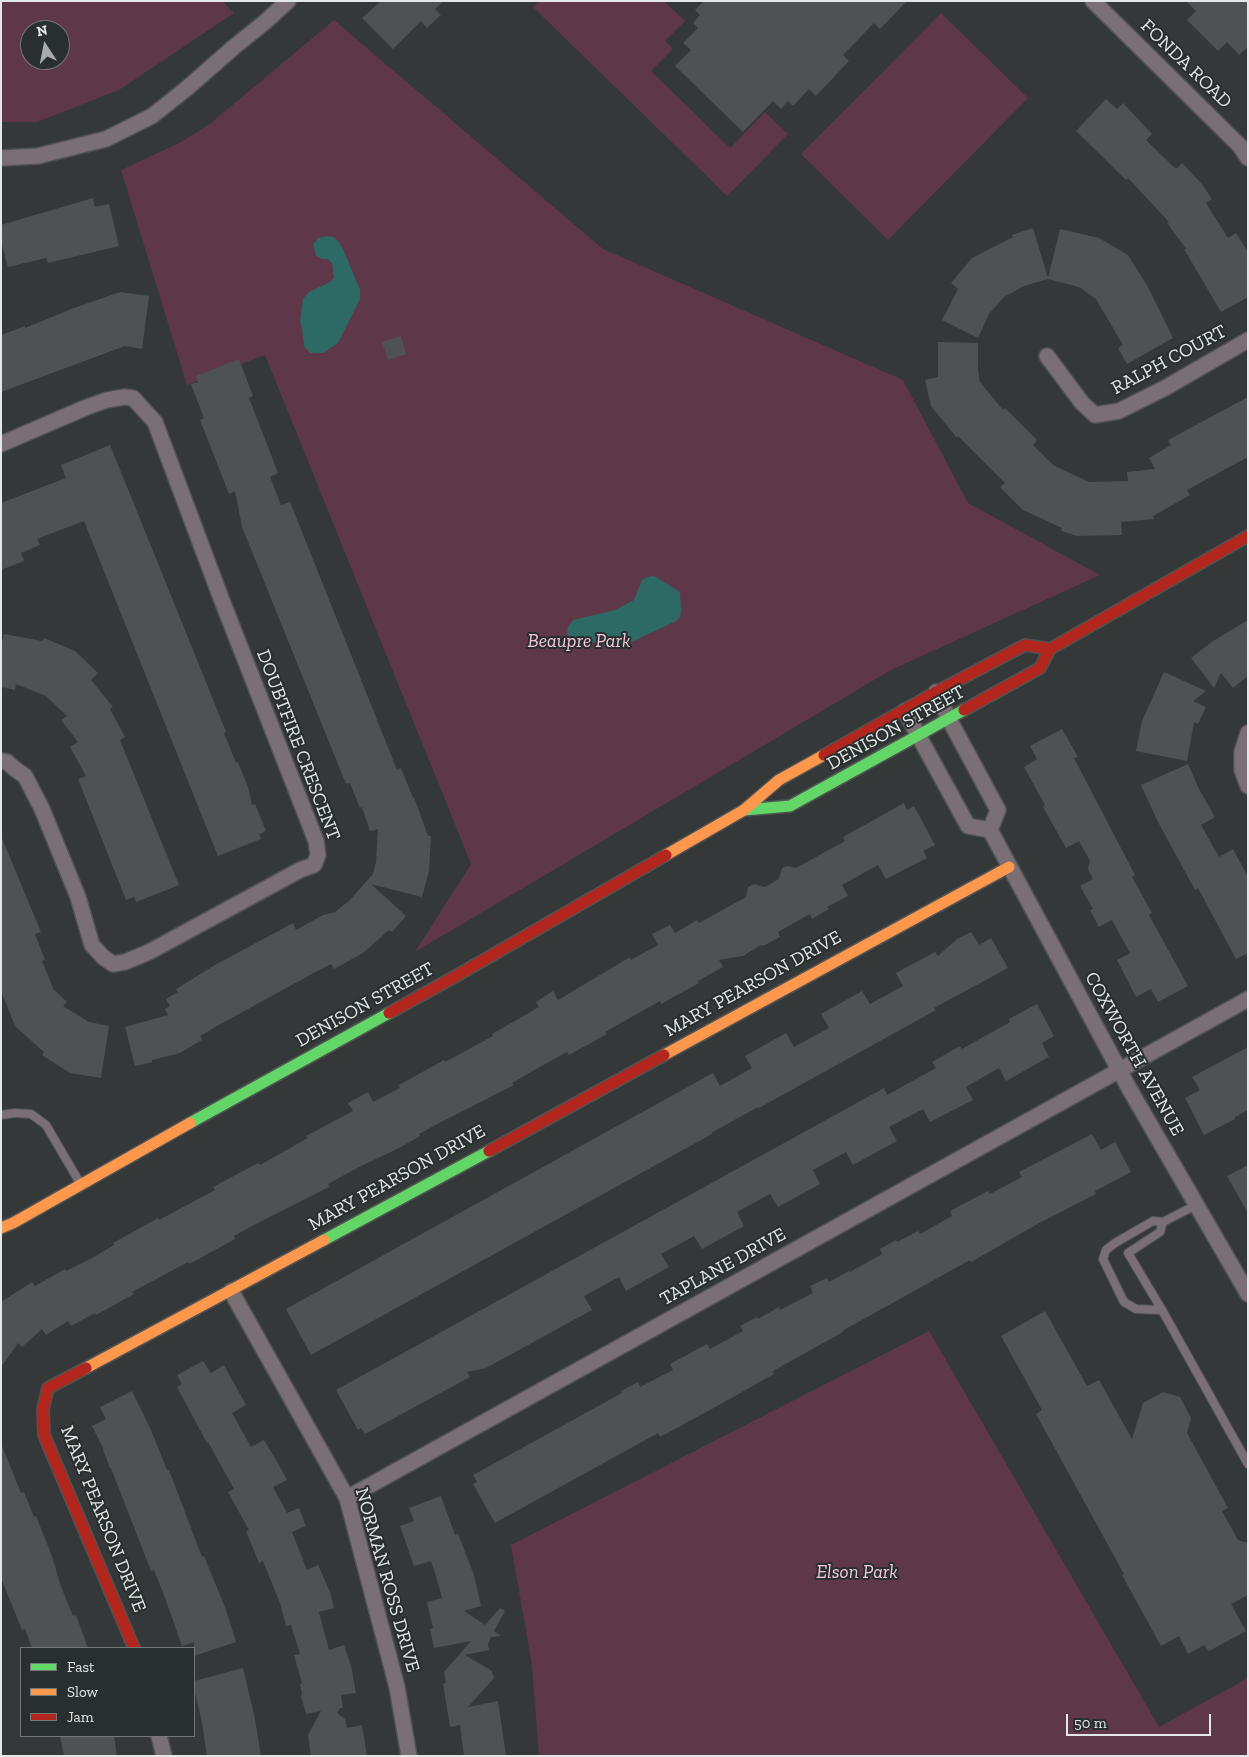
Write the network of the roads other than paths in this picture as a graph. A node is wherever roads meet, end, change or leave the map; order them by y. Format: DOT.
graph roads {
  1 [pos="288,1"];
  2 [pos="1093,1"];
  3 [pos="1,158"];
  4 [pos="1248,158"];
  5 [pos="1248,340"];
  6 [pos="1047,356"];
  7 [pos="1,444"];
  8 [pos="1248,536"];
  9 [pos="1050,649"];
  10 [pos="936,692"];
  11 [pos="905,711"];
  12 [pos="949,719"];
  13 [pos="1248,733"];
  14 [pos="919,736"];
  15 [pos="1,761"];
  16 [pos="1248,786"];
  17 [pos="744,810"];
  18 [pos="990,830"];
  19 [pos="1009,867"];
  20 [pos="1248,999"];
  21 [pos="1120,1071"];
  22 [pos="1,1115"];
  23 [pos="81,1184"];
  24 [pos="1196,1205"];
  25 [pos="1163,1222"];
  26 [pos="1,1228"];
  27 [pos="1246,1286"];
  28 [pos="231,1291"];
  29 [pos="1162,1310"];
  30 [pos="1248,1464"];
  31 [pos="346,1498"];
  32 [pos="134,1647"];
  33 [pos="159,1737"];
  34 [pos="164,1756"];
  35 [pos="409,1756"];
  1 -- 3 [label="street"];
  2 -- 4 [label="street, FONDA ROAD"];
  5 -- 6 [label="street, RALPH COURT"];
  7 -- 15 [label="street, DOUBTFIRE CRESCENT"];
  8 -- 9 [label="street, DENISON STREET"];
  9 -- 10 [label="street, DENISON STREET"];
  9 -- 12 [label="street, DENISON STREET"];
  10 -- 11 [label="street, DENISON STREET"];
  10 -- 12 [label="street"];
  11 -- 14 [label="street"];
  11 -- 17 [label="street, DENISON STREET"];
  12 -- 14 [label="street, DENISON STREET"];
  12 -- 18 [label="street"];
  13 -- 16 [label="street"];
  14 -- 17 [label="street, DENISON STREET"];
  14 -- 18 [label="street"];
  17 -- 23 [label="street, DENISON STREET"];
  18 -- 19 [label="street, COXWORTH AVENUE"];
  19 -- 21 [label="street, COXWORTH AVENUE"];
  19 -- 28 [label="street, MARY PEARSON DRIVE"];
  20 -- 21 [label="street, TAPLANE DRIVE"];
  21 -- 24 [label="street, COXWORTH AVENUE"];
  21 -- 31 [label="street, TAPLANE DRIVE"];
  22 -- 23 [label="lane"];
  23 -- 26 [label="street, DENISON STREET"];
  24 -- 25 [label="lane"];
  24 -- 27 [label="street, COXWORTH AVENUE"];
  25 -- 29 [label="lane"];
  25 -- 29 [label="lane"];
  28 -- 31 [label="street, NORMAN ROSS DRIVE"];
  28 -- 32 [label="street, MARY PEARSON DRIVE"];
  29 -- 30 [label="lane"];
  31 -- 35 [label="street, NORMAN ROSS DRIVE"];
  33 -- 34 [label="street"];
}
